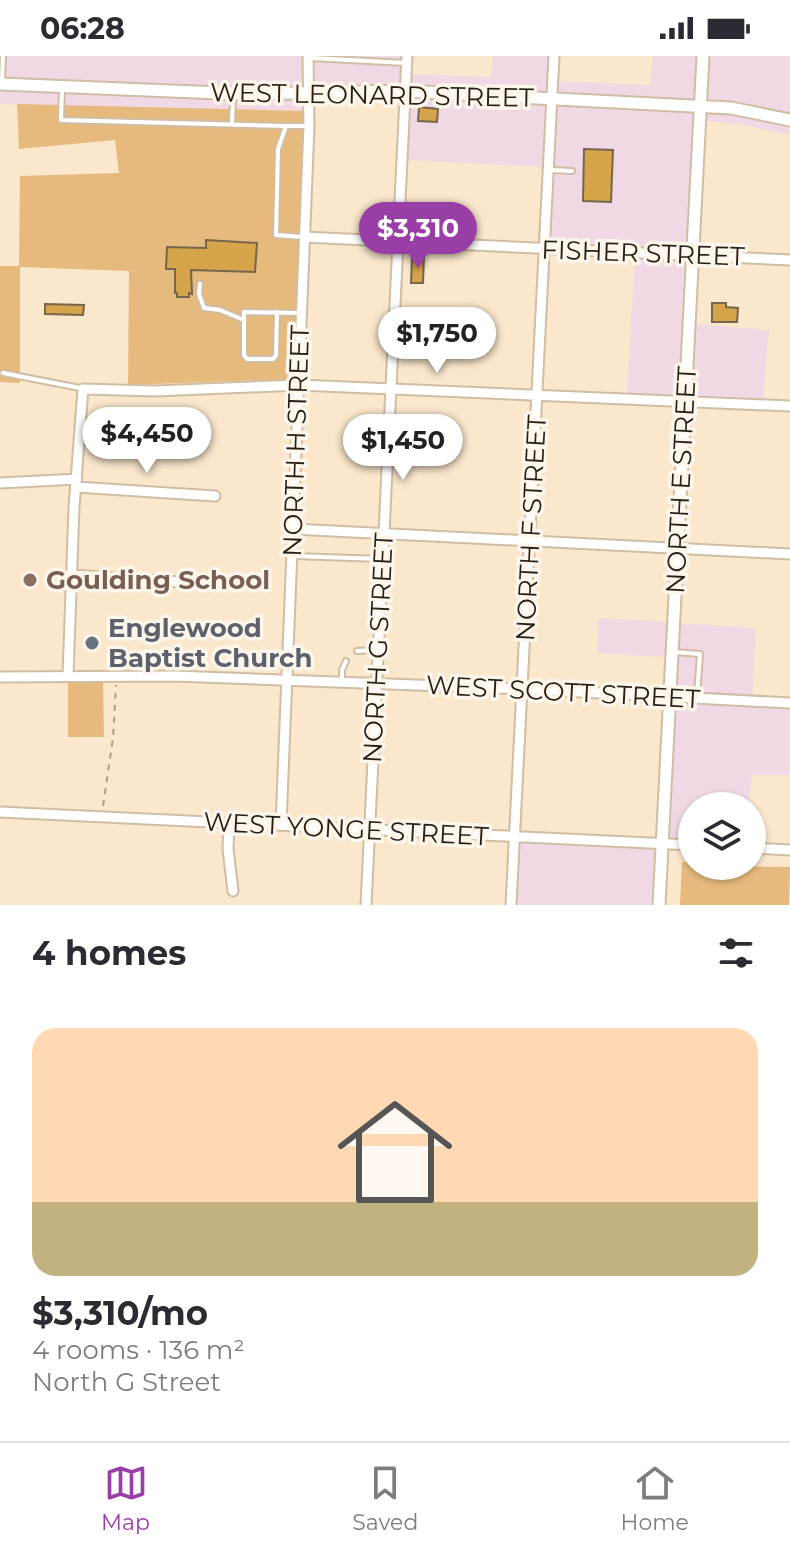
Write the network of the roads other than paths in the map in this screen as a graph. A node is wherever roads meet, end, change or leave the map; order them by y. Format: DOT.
graph roads {
  1 [pos="3,56"];
  2 [pos="554,56"];
  3 [pos="703,56"];
  4 [pos="308,57"];
  5 [pos="406,60"];
  6 [pos="1,84"];
  7 [pos="62,87"];
  8 [pos="404,91"];
  9 [pos="308,93"];
  10 [pos="233,94"];
  11 [pos="552,98"];
  12 [pos="700,106"];
  13 [pos="790,120"];
  14 [pos="232,124"];
  15 [pos="286,126"];
  16 [pos="309,126"];
  17 [pos="548,170"];
  18 [pos="572,171"];
  19 [pos="304,237"];
  20 [pos="399,243"];
  21 [pos="544,249"];
  22 [pos="692,255"];
  23 [pos="790,260"];
  24 [pos="200,284"];
  25 [pos="277,312"];
  26 [pos="301,313"];
  27 [pos="244,320"];
  28 [pos="3,373"];
  29 [pos="299,385"];
  30 [pos="83,389"];
  31 [pos="392,389"];
  32 [pos="537,396"];
  33 [pos="685,401"];
  34 [pos="790,406"];
  35 [pos="0,483"];
  36 [pos="77,483"];
  37 [pos="215,496"];
  38 [pos="293,529"];
  39 [pos="384,534"];
  40 [pos="531,543"];
  41 [pos="677,549"];
  42 [pos="790,554"];
  43 [pos="292,555"];
  44 [pos="382,559"];
  45 [pos="71,575"];
  46 [pos="196,583"];
  47 [pos="378,650"];
  48 [pos="357,651"];
  49 [pos="672,652"];
  50 [pos="346,661"];
  51 [pos="68,676"];
  52 [pos="0,677"];
  53 [pos="287,680"];
  54 [pos="342,682"];
  55 [pos="378,683"];
  56 [pos="524,689"];
  57 [pos="669,696"];
  58 [pos="697,698"];
  59 [pos="790,703"];
  60 [pos="0,812"];
  61 [pos="229,822"];
  62 [pos="281,825"];
  63 [pos="370,830"];
  64 [pos="516,837"];
  65 [pos="662,844"];
  66 [pos="678,845"];
  67 [pos="766,849"];
  68 [pos="790,850"];
  69 [pos="233,891"];
  70 [pos="366,905"];
  71 [pos="511,905"];
  72 [pos="659,905"];
  1 -- 6 [label="lane"];
  2 -- 11 [label="street, NORTH F STREET"];
  3 -- 12 [label="street, NORTH E STREET"];
  4 -- 5 [label="lane"];
  4 -- 9 [label="street, NORTH H STREET"];
  5 -- 8 [label="street, NORTH G STREET"];
  6 -- 7 [label="street, WEST LEONARD STREET"];
  7 -- 10 [label="street, WEST LEONARD STREET"];
  7 -- 14 [label="lane"];
  8 -- 9 [label="street, WEST LEONARD STREET"];
  8 -- 11 [label="street, WEST LEONARD STREET"];
  8 -- 20 [label="street, NORTH G STREET"];
  9 -- 10 [label="street, WEST LEONARD STREET"];
  9 -- 16 [label="street, NORTH H STREET"];
  10 -- 14 [label="lane"];
  11 -- 12 [label="street, WEST LEONARD STREET"];
  11 -- 17 [label="street, NORTH F STREET"];
  12 -- 13 [label="street, WEST LEONARD STREET"];
  12 -- 22 [label="street, NORTH E STREET"];
  14 -- 15 [label="lane"];
  15 -- 16 [label="lane"];
  15 -- 19 [label="lane"];
  16 -- 19 [label="street, NORTH H STREET"];
  17 -- 18 [label="lane"];
  17 -- 21 [label="street, NORTH F STREET"];
  19 -- 20 [label="street, FISHER STREET"];
  19 -- 26 [label="street, NORTH H STREET"];
  20 -- 21 [label="street, FISHER STREET"];
  20 -- 31 [label="street, NORTH G STREET"];
  21 -- 22 [label="street, FISHER STREET"];
  21 -- 32 [label="street, NORTH F STREET"];
  22 -- 23 [label="street, FISHER STREET"];
  22 -- 33 [label="street, NORTH E STREET"];
  24 -- 27 [label="lane"];
  25 -- 26 [label="lane"];
  25 -- 27 [label="lane"];
  25 -- 27 [label="lane"];
  26 -- 29 [label="street, NORTH H STREET"];
  28 -- 30 [label="lane"];
  29 -- 30 [label="street"];
  29 -- 31 [label="street"];
  29 -- 38 [label="street, NORTH H STREET"];
  30 -- 36 [label="street"];
  31 -- 32 [label="street"];
  31 -- 39 [label="street, NORTH G STREET"];
  32 -- 33 [label="street"];
  32 -- 40 [label="street, NORTH F STREET"];
  33 -- 34 [label="street"];
  33 -- 41 [label="street, NORTH E STREET"];
  35 -- 36 [label="street"];
  36 -- 37 [label="street"];
  36 -- 45 [label="street"];
  38 -- 39 [label="street"];
  38 -- 43 [label="street, NORTH H STREET"];
  39 -- 40 [label="street"];
  39 -- 44 [label="street, NORTH G STREET"];
  40 -- 41 [label="street"];
  40 -- 56 [label="street, NORTH F STREET"];
  41 -- 42 [label="street"];
  41 -- 49 [label="street, NORTH E STREET"];
  43 -- 44 [label="lane"];
  43 -- 53 [label="street, NORTH H STREET"];
  44 -- 47 [label="street, NORTH G STREET"];
  45 -- 46 [label="street"];
  45 -- 51 [label="street"];
  47 -- 48 [label="lane"];
  47 -- 55 [label="street, NORTH G STREET"];
  49 -- 57 [label="street, NORTH E STREET"];
  49 -- 58 [label="lane"];
  50 -- 54 [label="lane"];
  51 -- 52 [label="street, WEST SCOTT STREET"];
  51 -- 53 [label="street, WEST SCOTT STREET"];
  53 -- 54 [label="street, WEST SCOTT STREET"];
  53 -- 62 [label="street, NORTH H STREET"];
  54 -- 55 [label="street, WEST SCOTT STREET"];
  55 -- 56 [label="street, WEST SCOTT STREET"];
  55 -- 63 [label="street, NORTH G STREET"];
  56 -- 57 [label="street, WEST SCOTT STREET"];
  56 -- 64 [label="street, NORTH F STREET"];
  57 -- 58 [label="street, WEST SCOTT STREET"];
  57 -- 65 [label="street, NORTH E STREET"];
  58 -- 59 [label="street, WEST SCOTT STREET"];
  60 -- 61 [label="street, WEST YONGE STREET"];
  61 -- 62 [label="street, WEST YONGE STREET"];
  61 -- 69 [label="street"];
  62 -- 63 [label="street, WEST YONGE STREET"];
  63 -- 64 [label="street, WEST YONGE STREET"];
  63 -- 70 [label="street, NORTH G STREET"];
  64 -- 65 [label="street, WEST YONGE STREET"];
  64 -- 71 [label="street, NORTH F STREET"];
  65 -- 66 [label="street, WEST YONGE STREET"];
  65 -- 72 [label="street, NORTH E STREET"];
  67 -- 68 [label="street"];
}
